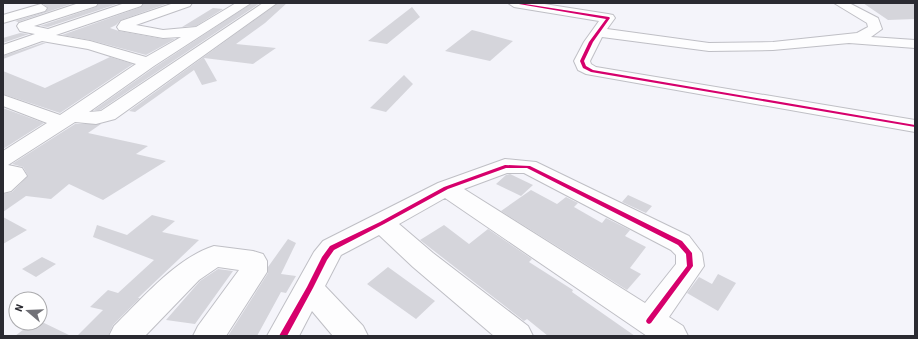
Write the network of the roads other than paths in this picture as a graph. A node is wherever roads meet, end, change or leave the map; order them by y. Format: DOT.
graph roads {
  1 [pos="59,3"];
  2 [pos="92,3"];
  3 [pos="138,3"];
  4 [pos="186,3"];
  5 [pos="226,3"];
  6 [pos="271,3"];
  7 [pos="514,3"];
  8 [pos="840,3"];
  9 [pos="244,4"];
  10 [pos="607,18"];
  11 [pos="3,19"];
  12 [pos="200,30"];
  13 [pos="45,35"];
  14 [pos="849,39"];
  15 [pos="915,44"];
  16 [pos="3,50"];
  17 [pos="148,63"];
  18 [pos="3,100"];
  19 [pos="66,119"];
  20 [pos="915,126"];
  21 [pos="3,160"];
  22 [pos="3,171"];
  23 [pos="3,186"];
  24 [pos="446,188"];
  25 [pos="382,223"];
  26 [pos="310,288"];
  27 [pos="649,321"];
  28 [pos="125,336"];
  29 [pos="209,336"];
  30 [pos="283,336"];
  31 [pos="352,336"];
  32 [pos="517,336"];
  33 [pos="672,336"];
  1 -- 11 [label="street"];
  2 -- 13 [label="street"];
  3 -- 13 [label="street"];
  4 -- 12 [label="street"];
  5 -- 9 [label="street"];
  6 -- 19 [label="street"];
  7 -- 10 [label="street"];
  8 -- 14 [label="street"];
  9 -- 12 [label="street"];
  10 -- 14 [label="street"];
  10 -- 20 [label="street"];
  12 -- 17 [label="street"];
  13 -- 16 [label="street"];
  13 -- 17 [label="street"];
  14 -- 15 [label="street"];
  17 -- 19 [label="street"];
  18 -- 19 [label="street"];
  19 -- 21 [label="street"];
  22 -- 23 [label="street"];
  24 -- 25 [label="street"];
  24 -- 27 [label="street"];
  24 -- 27 [label="street"];
  25 -- 26 [label="street"];
  25 -- 32 [label="street"];
  26 -- 30 [label="street"];
  26 -- 31 [label="street"];
  27 -- 33 [label="street"];
  28 -- 29 [label="street"];
}
